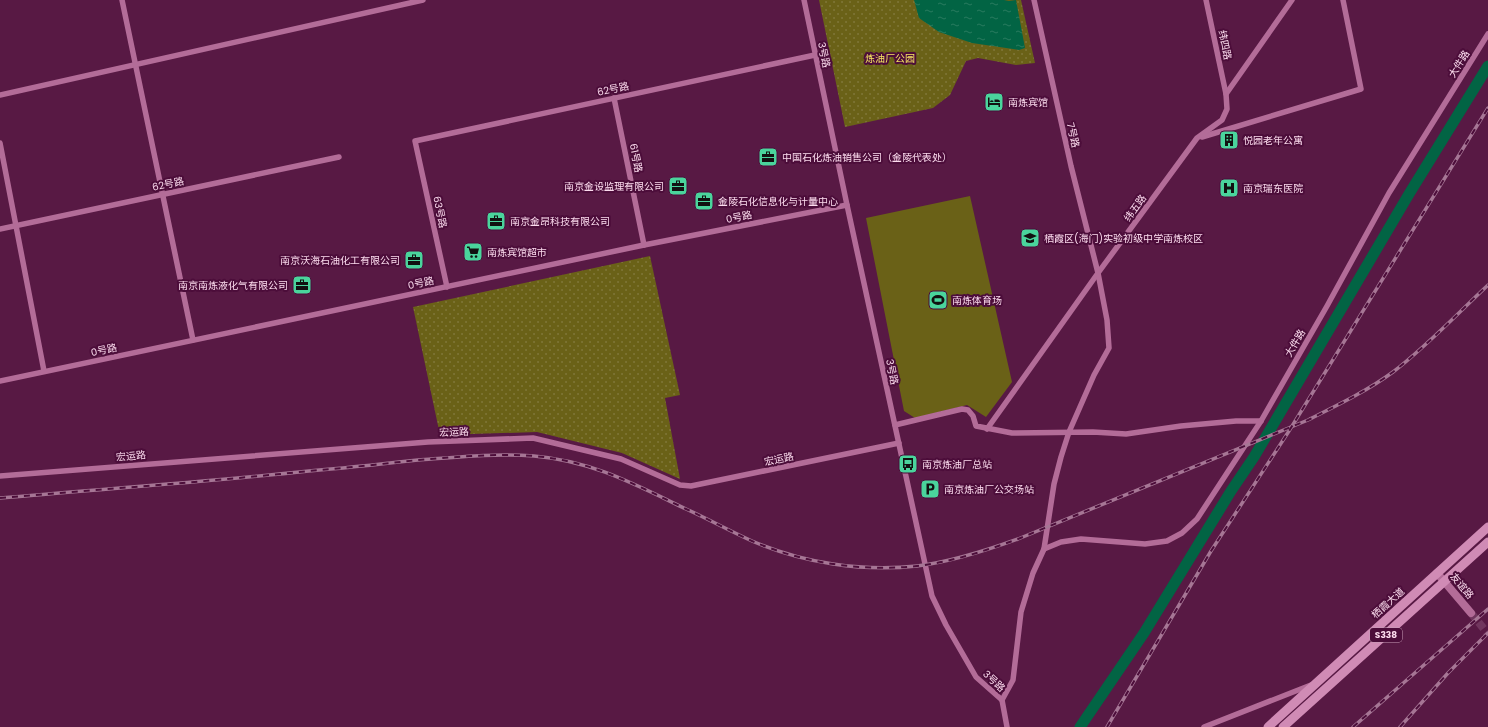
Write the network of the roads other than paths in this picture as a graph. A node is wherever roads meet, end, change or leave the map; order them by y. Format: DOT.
graph roads {
  1 [pos="122,0"];
  2 [pos="424,0"];
  3 [pos="804,0"];
  4 [pos="1034,0"];
  5 [pos="1206,0"];
  6 [pos="1292,0"];
  7 [pos="1343,0"];
  8 [pos="1488,34"];
  9 [pos="815,55"];
  10 [pos="136,65"];
  11 [pos="1226,94"];
  12 [pos="0,95"];
  13 [pos="614,98"];
  14 [pos="1198,138"];
  15 [pos="415,140"];
  16 [pos="0,143"];
  17 [pos="340,157"];
  18 [pos="162,194"];
  19 [pos="846,205"];
  20 [pos="16,225"];
  21 [pos="0,229"];
  22 [pos="644,245"];
  23 [pos="1098,274"];
  24 [pos="447,287"];
  25 [pos="193,340"];
  26 [pos="44,371"];
  27 [pos="0,381"];
  28 [pos="1261,421"];
  29 [pos="895,425"];
  30 [pos="987,428"];
  31 [pos="1070,432"];
  32 [pos="899,443"];
  33 [pos="0,476"];
  34 [pos="1488,527"];
  35 [pos="1488,542"];
  36 [pos="1044,549"];
  37 [pos="1437,573"];
  38 [pos="1445,582"];
  39 [pos="1471,613"];
  40 [pos="1317,682"];
  41 [pos="1002,700"];
  42 [pos="1007,727"];
  43 [pos="1204,727"];
  44 [pos="1268,727"];
  45 [pos="1283,727"];
  1 -- 10 [label="street"];
  2 -- 10 [label="street"];
  3 -- 9 [label="street, 3号路"];
  4 -- 23 [label="street, 7号路"];
  5 -- 11 [label="street, 纬四路"];
  6 -- 11 [label="street"];
  7 -- 14 [label="street"];
  8 -- 28 [label="street, 大件路"];
  9 -- 13 [label="street, 62号路"];
  9 -- 19 [label="street, 3号路"];
  10 -- 12 [label="street"];
  10 -- 18 [label="street"];
  11 -- 14 [label="street, 纬五路"];
  13 -- 15 [label="street, 62号路"];
  13 -- 22 [label="street, 61号路"];
  14 -- 23 [label="street, 纬五路"];
  15 -- 24 [label="street, 63号路"];
  16 -- 20 [label="street"];
  17 -- 18 [label="street, 62号路"];
  18 -- 20 [label="street, 62号路"];
  18 -- 25 [label="street"];
  19 -- 22 [label="street, 0号路"];
  19 -- 29 [label="street, 3号路"];
  20 -- 21 [label="street, 62号路"];
  20 -- 26 [label="street"];
  22 -- 24 [label="street, 0号路"];
  23 -- 30 [label="street, 纬五路"];
  23 -- 31 [label="street, 7号路"];
  24 -- 25 [label="street, 0号路"];
  25 -- 26 [label="street, 0号路"];
  26 -- 27 [label="street, 0号路"];
  28 -- 31 [label="street"];
  28 -- 36 [label="street, 大件路"];
  29 -- 30 [label="street"];
  29 -- 32 [label="street, 3号路"];
  30 -- 31 [label="street"];
  31 -- 36 [label="street, 7号路"];
  32 -- 33 [label="street, 宏运路"];
  32 -- 41 [label="street, 3号路"];
  34 -- 37 [label="main road, 栖霞大道 / S338"];
  35 -- 38 [label="main road, S338"];
  36 -- 41 [label="street, 7号路"];
  37 -- 38 [label="street, 友谊路"];
  37 -- 40 [label="main road, 栖霞大道 / S338"];
  38 -- 39 [label="street, 友谊路"];
  38 -- 45 [label="main road, S338"];
  40 -- 43 [label="street"];
  40 -- 44 [label="main road, 栖霞大道 / S338"];
  41 -- 42 [label="street, 3号路"];
}
